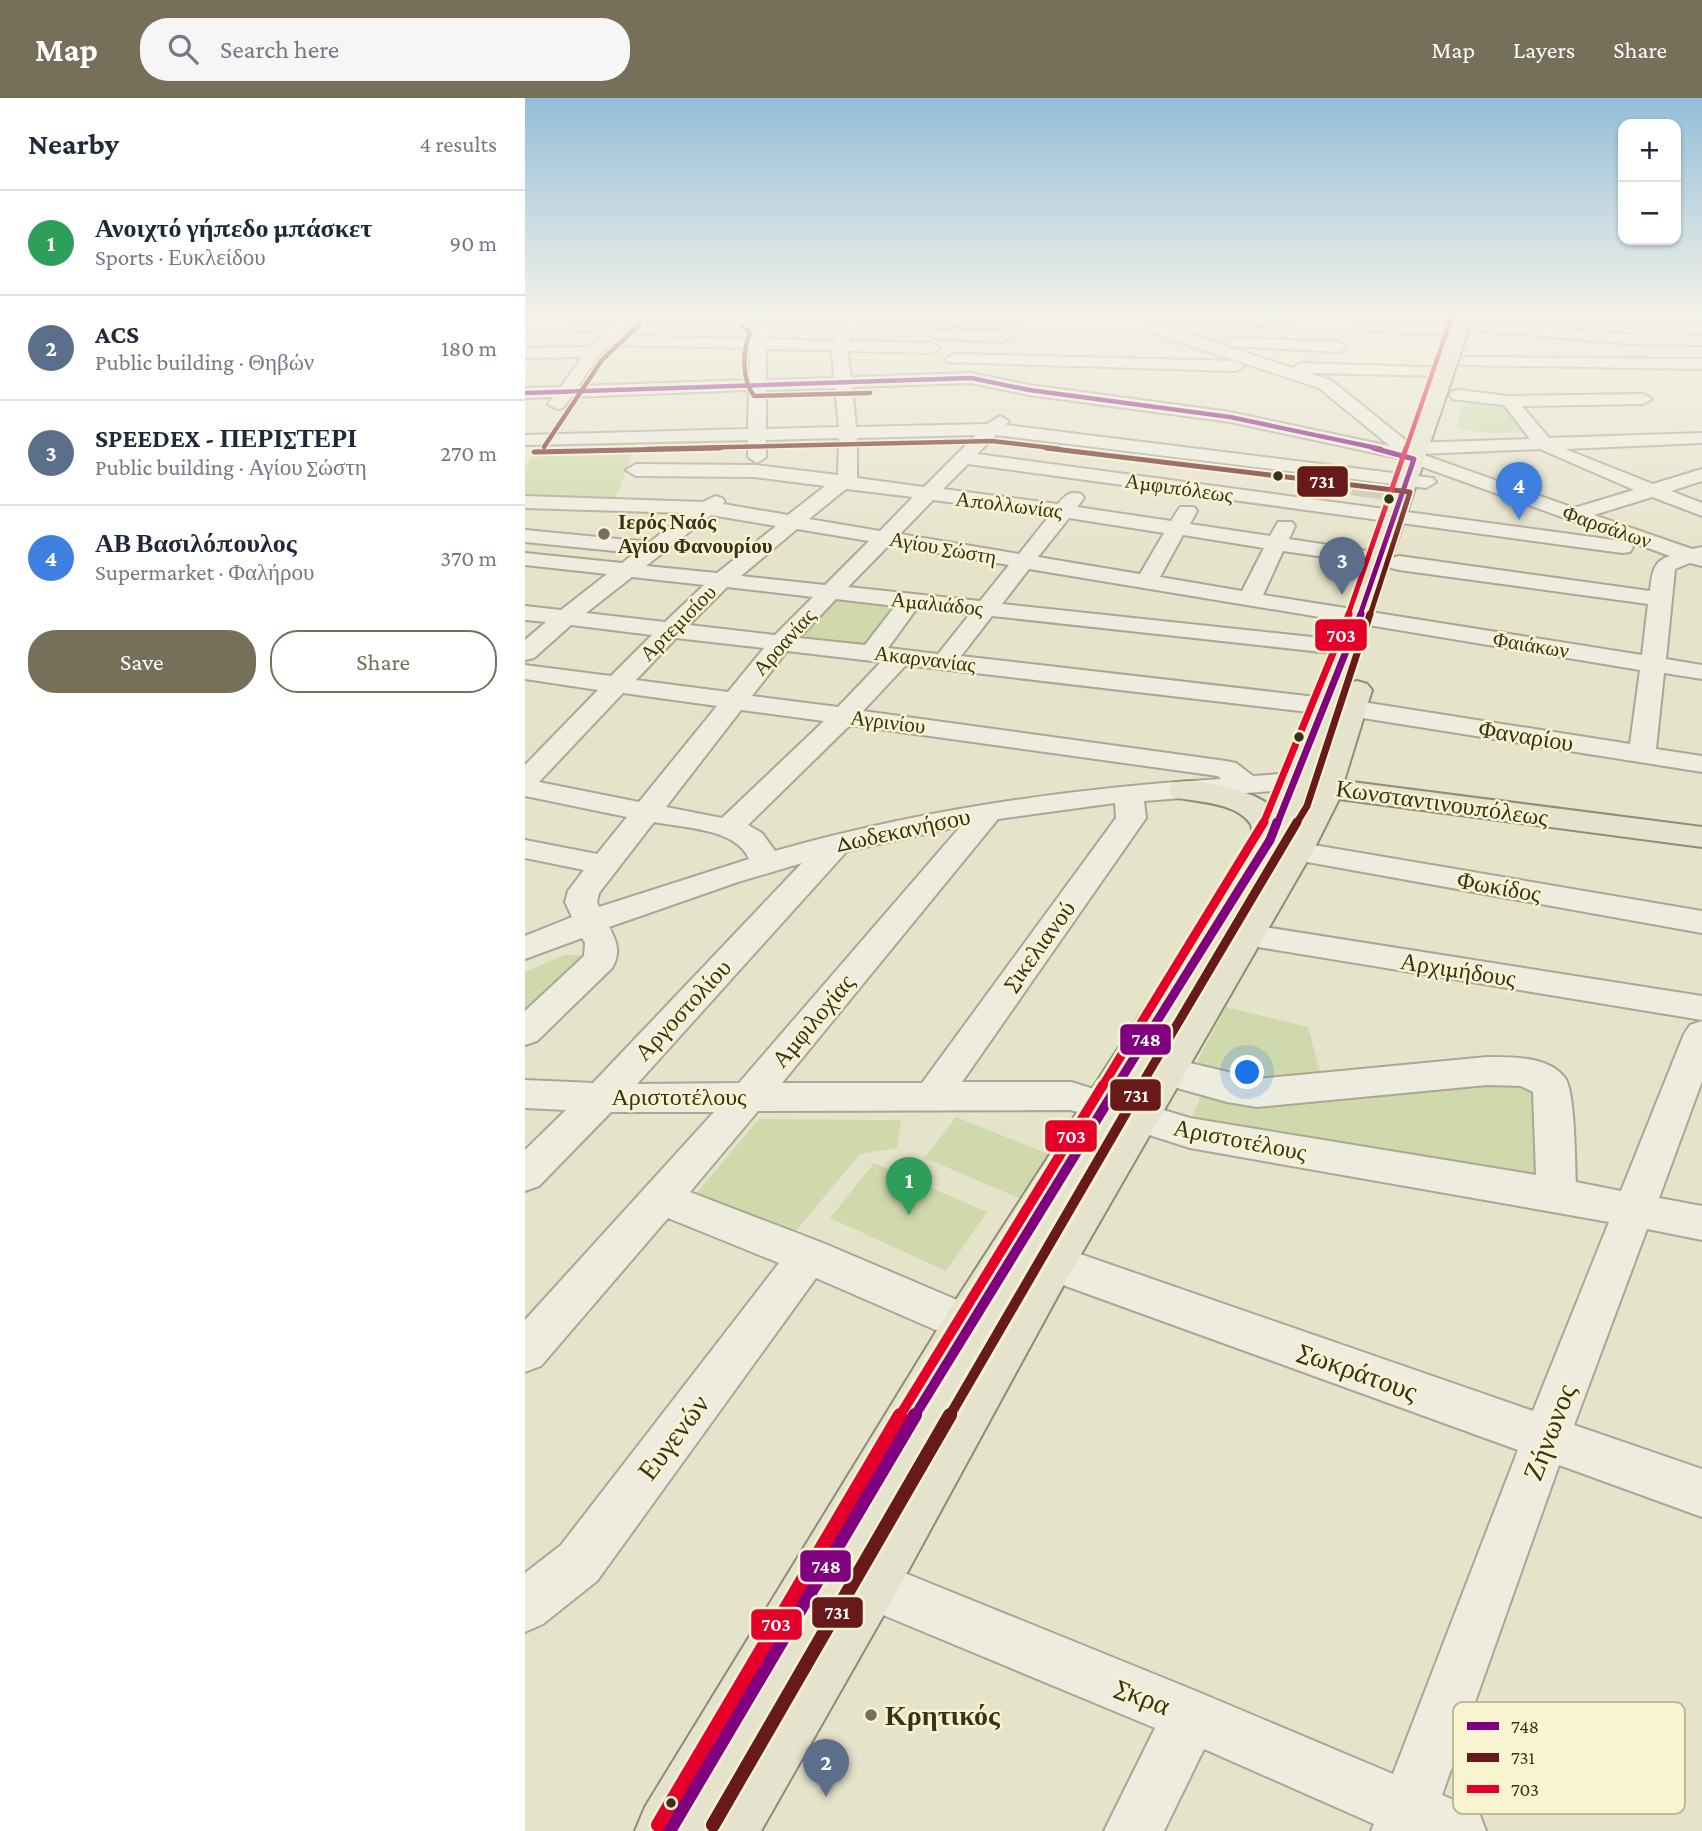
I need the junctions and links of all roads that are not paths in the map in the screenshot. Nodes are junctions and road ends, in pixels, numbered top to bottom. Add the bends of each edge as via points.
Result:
1 (562, 397) edge
2 (659, 397) edge
3 (759, 397) edge
4 (845, 397) edge
5 (1023, 397) edge
6 (1081, 397) edge
7 (1147, 397) edge
8 (1204, 397) edge
9 (1302, 397) edge
10 (1340, 397) edge
11 (1439, 397) edge
12 (1457, 397) edge
13 (1474, 397) edge
14 (1524, 397) edge
15 (1552, 397) edge
16 (1569, 397) edge
17 (1642, 397) edge
18 (1572, 400) junction
19 (1510, 401) junction
20 (1143, 405) junction
21 (1200, 413) junction
22 (1235, 414) junction
23 (1590, 420) dead end
24 (1676, 422) dead end
25 (651, 425) junction
26 (993, 429) junction
27 (1293, 430) junction
28 (848, 432) junction
29 (759, 434) junction
30 (1700, 438) edge
31 (1621, 441) junction
32 (1116, 442) junction
33 (528, 444) edge
34 (1544, 444) junction
35 (1220, 455) junction
36 (963, 458) junction
37 (1423, 464) junction
38 (1314, 467) junction
39 (636, 470) junction
40 (755, 471) junction
41 (1702, 474) edge
42 (1091, 475) junction
43 (842, 483) junction
44 (1651, 489) junction
45 (1199, 490) junction
46 (927, 494) junction
47 (525, 502) edge
48 (1297, 504) junction
49 (623, 505) junction
50 (708, 508) junction
51 (1702, 510) edge
52 (1063, 511) junction
53 (1572, 515) junction
54 (1405, 518) junction
55 (792, 522) junction
56 (1177, 528) junction
57 (525, 536) edge
58 (884, 538) junction
59 (1276, 543) junction
60 (655, 549) junction
61 (1698, 556) edge
62 (525, 559) edge
63 (1025, 561) junction
64 (1390, 561) junction
65 (626, 570) junction
66 (1121, 578) junction
67 (722, 580) junction
68 (1146, 582) junction
69 (829, 592) junction
70 (1249, 599) junction
71 (1660, 599) junction
72 (911, 601) junction
73 (986, 609) junction
74 (525, 613) edge
75 (565, 618) junction
76 (1369, 620) junction
77 (1093, 621) junction
78 (670, 630) junction
79 (781, 642) junction
80 (1349, 648) junction
81 (872, 652) junction
82 (525, 653) edge
83 (900, 656) junction
84 (945, 661) junction
85 (1653, 664) junction
86 (1702, 672) edge
87 (525, 673) edge
88 (618, 684) junction
89 (735, 700) junction
90 (1338, 707) junction
91 (844, 716) junction
92 (1642, 754) junction
93 (1702, 764) edge
94 (525, 781) edge
95 (1317, 782) junction
96 (1246, 786) junction
97 (525, 788) edge
98 (1185, 790) junction
99 (1129, 794) junction
100 (645, 812) junction
101 (988, 813) junction
102 (1702, 825) edge
103 (728, 828) junction
104 (1702, 837) edge
105 (838, 843) junction
106 (1283, 846) junction
107 (525, 849) edge
108 (765, 862) junction
109 (604, 865) junction
110 (589, 921) junction
111 (1702, 922) edge
112 (1229, 933) junction
113 (525, 948) edge
114 (1702, 1008) edge
115 (525, 1032) edge
116 (1702, 1034) edge
117 (1165, 1071) junction
118 (525, 1094) edge
119 (933, 1094) junction
120 (750, 1097) junction
121 (602, 1098) junction
122 (1121, 1111) junction
123 (525, 1175) edge
124 (1557, 1195) junction
125 (659, 1197) junction
126 (1635, 1211) junction
127 (1702, 1223) edge
128 (808, 1256) junction
129 (1033, 1256) junction
130 (968, 1325) junction
131 (525, 1352) edge
132 (1546, 1437) junction
133 (1702, 1493) edge
134 (848, 1575) junction
135 (525, 1606) edge
136 (1191, 1716) junction
137 (1403, 1820) edge
138 (669, 1831) edge
139 (724, 1831) edge
140 (1133, 1831) edge
141 (1457, 1831) edge

1 - 33 street
2 - 25 street
3 - 29 street
4 - 28 street
5 - 26 street, Αροανίας
6 - 20 street
7 - 20 street
8 - 21 street
9 - 27 street via 1298,425
10 - 37 street
11 - 37 main road
12 - 37 main road via 1449,422
13 - 19 street
14 - 19 street
15 - 18 street
16 - 18 street
17 - 18 street via 1649,402
18 - 23 street
19 - 34 street
20 - 21 street
20 - 32 street
21 - 22 street
22 - 27 street
22 - 35 street
24 - 30 street
25 - 29 street
25 - 33 street
25 - 39 street
26 - 28 street via 941,424
26 - 32 street
26 - 36 street, Αροανίας
27 - 37 street via 1403,454
28 - 29 street
28 - 43 street via 848,477
29 - 40 street
30 - 31 street
31 - 34 street
31 - 41 street
32 - 35 street
32 - 42 street
34 - 37 street
34 - 44 street
35 - 38 street
35 - 45 street
36 - 42 street, Αμφιπόλεως
36 - 46 street, Αροανίας
37 - 38 street
37 - 53 street, Φαρσάλων
37 - 54 main road
38 - 48 street
39 - 40 street, Απολλωνίας
39 - 49 street
40 - 43 street, Απολλωνίας
40 - 50 street
41 - 44 street
42 - 45 street, Αμφιπόλεως
42 - 52 street
43 - 46 street, Απολλωνίας
43 - 55 street, Αρτεμισίου
44 - 51 street
44 - 53 street
45 - 48 street, Αμφιπόλεως
45 - 56 street
46 - 52 street, Απολλωνίας
46 - 58 street, Αροανίας
47 - 49 street, Αγίου Σώστη
48 - 54 street, Αμφιπόλεως
48 - 59 street
49 - 50 street, Αγίου Σώστη
50 - 55 street, Αγίου Σώστη
50 - 60 street
52 - 56 street, Απολλωνίας
52 - 63 street
53 - 61 street, Φαρσάλων
54 - 61 street, Αμφιπόλεως
54 - 64 main road
55 - 58 street, Αγίου Σώστη
55 - 67 street, Αρτεμισίου
56 - 59 street, Απολλωνίας
56 - 68 street
57 - 60 street
58 - 63 street, Αγίου Σώστη
58 - 69 street, Αροανίας
59 - 64 street, Απολλωνίας
59 - 70 street
60 - 65 street
61 - 71 street via 1664,568
62 - 65 street, Αμαλιάδος
63 - 66 street, Αγίου Σώστη
63 - 73 street
64 - 71 street, Απολλωνίας
64 - 76 main road
65 - 67 street, Αμαλιάδος
65 - 75 street
66 - 68 street, Αγίου Σώστη
66 - 77 street
67 - 69 street, Αμαλιάδος
67 - 78 street, Αρτεμισίου
68 - 70 street, Αγίου Σώστη
69 - 72 street, Αμαλιάδος
69 - 79 street, Αροανίας
70 - 76 street, Αγίου Σώστη
71 - 85 street
72 - 73 street, Αμαλιάδος
72 - 81 street
73 - 77 street, Αμαλιάδος
73 - 84 street
74 - 75 street, Ακαρνανίας
75 - 78 street, Ακαρνανίας
75 - 82 street
76 - 80 main road
76 - 85 street, Φαιάκων
76 - 90 main road
77 - 80 street, Αμαλιάδος
78 - 79 street, Ακαρνανίας
78 - 88 street, Αρτεμισίου
79 - 81 street, Ακαρνανίας
79 - 89 street, Αροανίας
80 - 90 main road
81 - 83 street, Ακαρνανίας
83 - 84 street, Ακαρνανίας
83 - 91 street
84 - 90 street, Ακαρνανίας
85 - 86 street, Φαιάκων
85 - 92 street
87 - 88 street, Αγρινίου
88 - 89 street, Αγρινίου
88 - 94 street, Αρτεμισίου
89 - 91 street, Αγρινίου
89 - 100 street, Αροανίας
90 - 92 street, Φαναρίου
90 - 95 main road
91 - 96 street, Αγρινίου via 1226,769
91 - 103 street
92 - 93 street, Φαναρίου
95 - 96 street, Δωδεκανήσου
95 - 102 main road, Κωνσταντινουπόλεως
95 - 104 main road, Κωνσταντινουπόλεως
95 - 106 main road
96 - 98 street, Δωδεκανήσου
97 - 100 street
98 - 99 street, Δωδεκανήσου
98 - 106 main road via 1244,803 1264,819
99 - 101 street, Δωδεκανήσου
99 - 119 street, Σικελιανού via 1131,818
100 - 103 street
100 - 109 street, Αροανίας
101 - 105 street, Δωδεκανήσου
101 - 120 street, Αμφιλοχίας
103 - 108 street via 748,835 760,847
105 - 108 street, Δωδεκανήσου
105 - 121 street, Αργοστολίου
106 - 111 street, Φωκίδος
106 - 112 main road
107 - 109 street
108 - 110 street, Δωδεκανήσου
109 - 110 street, Αροανίας via 581,902
110 - 113 street, Δωδεκανήσου
110 - 115 street via 601,943 600,960
112 - 114 street, Αρχιμήδους
112 - 117 main road
112 - 122 main road
116 - 126 street, Ζήνωνος
117 - 122 main road
117 - 124 street via 1257,1093 1487,1071 1521,1071 1542,1077 1551,1086
118 - 121 street, Αριστοτέλους
119 - 120 street, Αριστοτέλους
119 - 122 street, Αριστοτέλους via 1064,1095
120 - 121 street, Αριστοτέλους
120 - 125 street, Αμφιλοχίας
121 - 123 street, Αργοστολίου
122 - 124 street, Αριστοτέλους via 1191,1133
122 - 129 main road
124 - 126 street, Αριστοτέλους
125 - 128 street
125 - 131 street, Αμφιλοχίας
126 - 127 street, Αριστοτέλους
126 - 132 street, Ζήνωνος
128 - 130 street
128 - 135 street, Ευγενών via 579,1563
129 - 130 main road
129 - 132 street, Σωκράτους
129 - 134 main road
130 - 134 main road
132 - 133 street, Σωκράτους
132 - 137 street, Ζήνωνος
134 - 136 street, Σκρα
134 - 138 main road
134 - 139 main road
136 - 137 street, Σκρα
136 - 140 street
137 - 141 street, Σκρα

